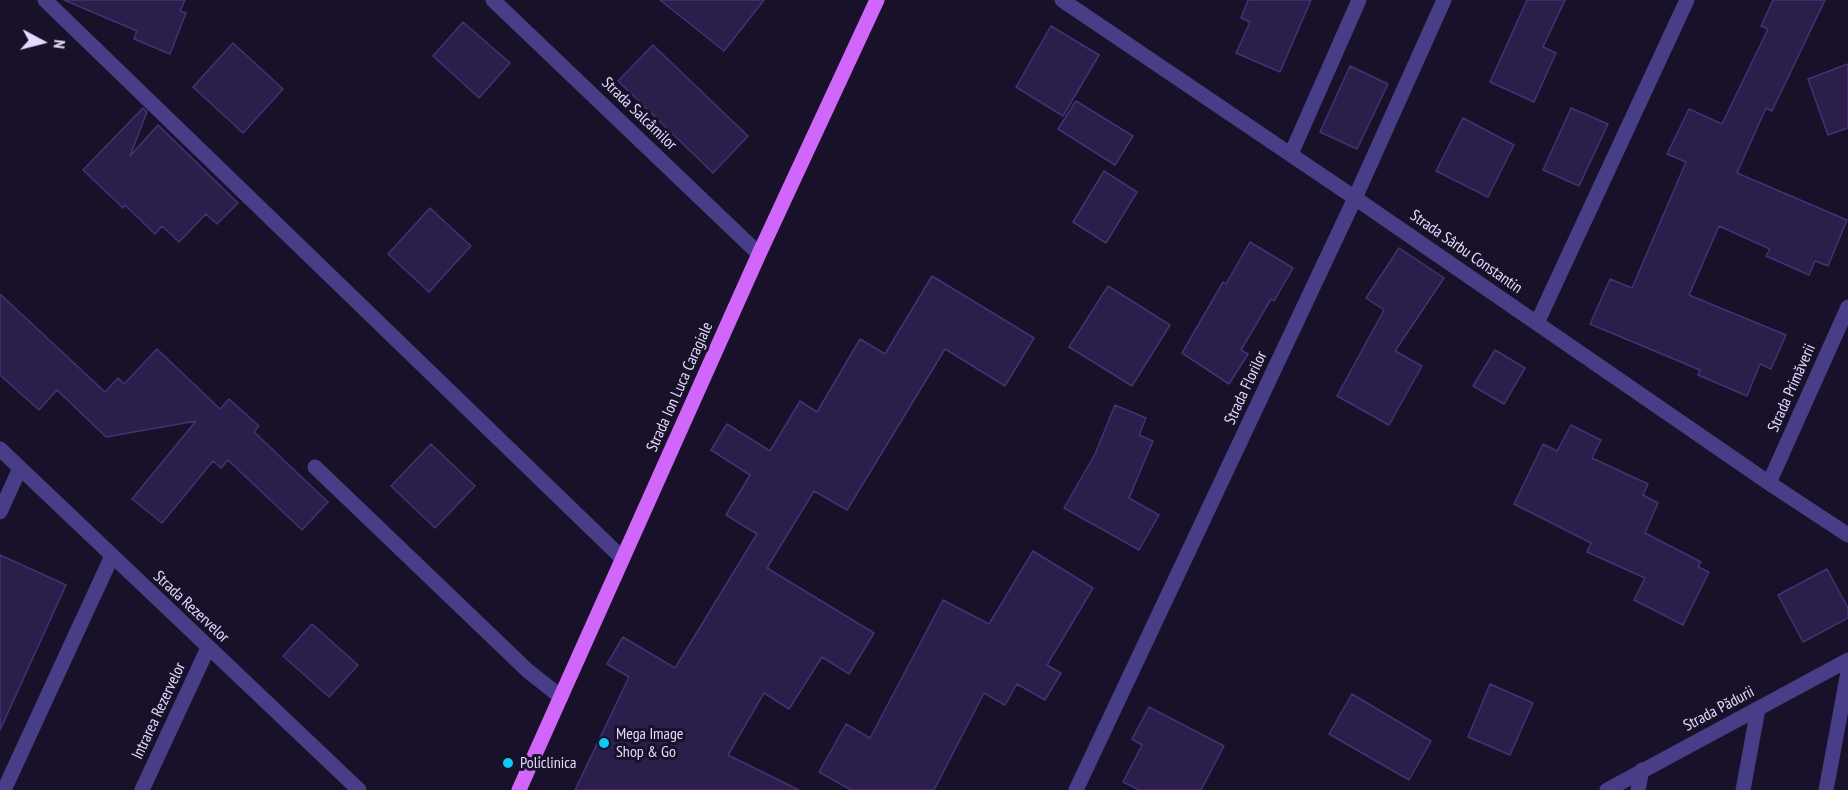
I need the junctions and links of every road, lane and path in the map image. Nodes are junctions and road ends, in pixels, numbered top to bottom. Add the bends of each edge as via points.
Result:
1 (45, 0) edge
2 (494, 0) edge
3 (877, 0) edge
4 (1062, 0) edge
5 (1359, 0) edge
6 (1444, 0) edge
7 (1687, 0) edge
8 (1291, 154) junction
9 (1355, 198) junction
10 (759, 254) junction
11 (1848, 307) edge
12 (1537, 323) junction
13 (0, 449) edge
14 (315, 467) dead end
15 (20, 468) junction
16 (1768, 483) junction
17 (0, 512) edge
18 (1848, 535) edge
19 (112, 556) junction
20 (622, 558) junction
21 (208, 648) junction
22 (1848, 660) edge
23 (1848, 672) edge
24 (561, 697) junction
25 (1758, 709) junction
26 (1642, 770) junction
27 (4, 790) edge
28 (142, 790) edge
29 (359, 790) edge
30 (519, 790) edge
31 (1076, 790) edge
32 (1607, 790) edge
33 (1638, 790) edge
34 (1743, 790) edge
35 (1826, 790) edge

1 - 20 street
2 - 10 street, Strada Salcâmilor
3 - 10 main road, Strada Ion Luca Caragiale
4 - 8 street, Strada Sârbu Constantin
5 - 8 street
6 - 9 street, Strada Florilor
7 - 12 street
8 - 9 street, Strada Sârbu Constantin
9 - 12 street, Strada Sârbu Constantin
9 - 31 street, Strada Florilor
10 - 20 main road, Strada Ion Luca Caragiale
11 - 16 street, Strada Primăverii
12 - 16 street, Strada Sârbu Constantin
13 - 15 street, Strada Rezervelor
14 - 24 street via 528,671
15 - 17 street
15 - 19 street, Strada Rezervelor
16 - 18 street, Strada Sârbu Constantin
19 - 21 street, Strada Rezervelor
19 - 27 street
20 - 24 main road, Strada Ion Luca Caragiale
21 - 28 street, Intrarea Rezervelor
21 - 29 street, Strada Rezervelor
22 - 25 street, Strada Pădurii
23 - 35 street
24 - 30 main road, Strada Ion Luca Caragiale
25 - 26 street, Strada Pădurii
25 - 34 street
26 - 32 street, Strada Pădurii
26 - 33 street

